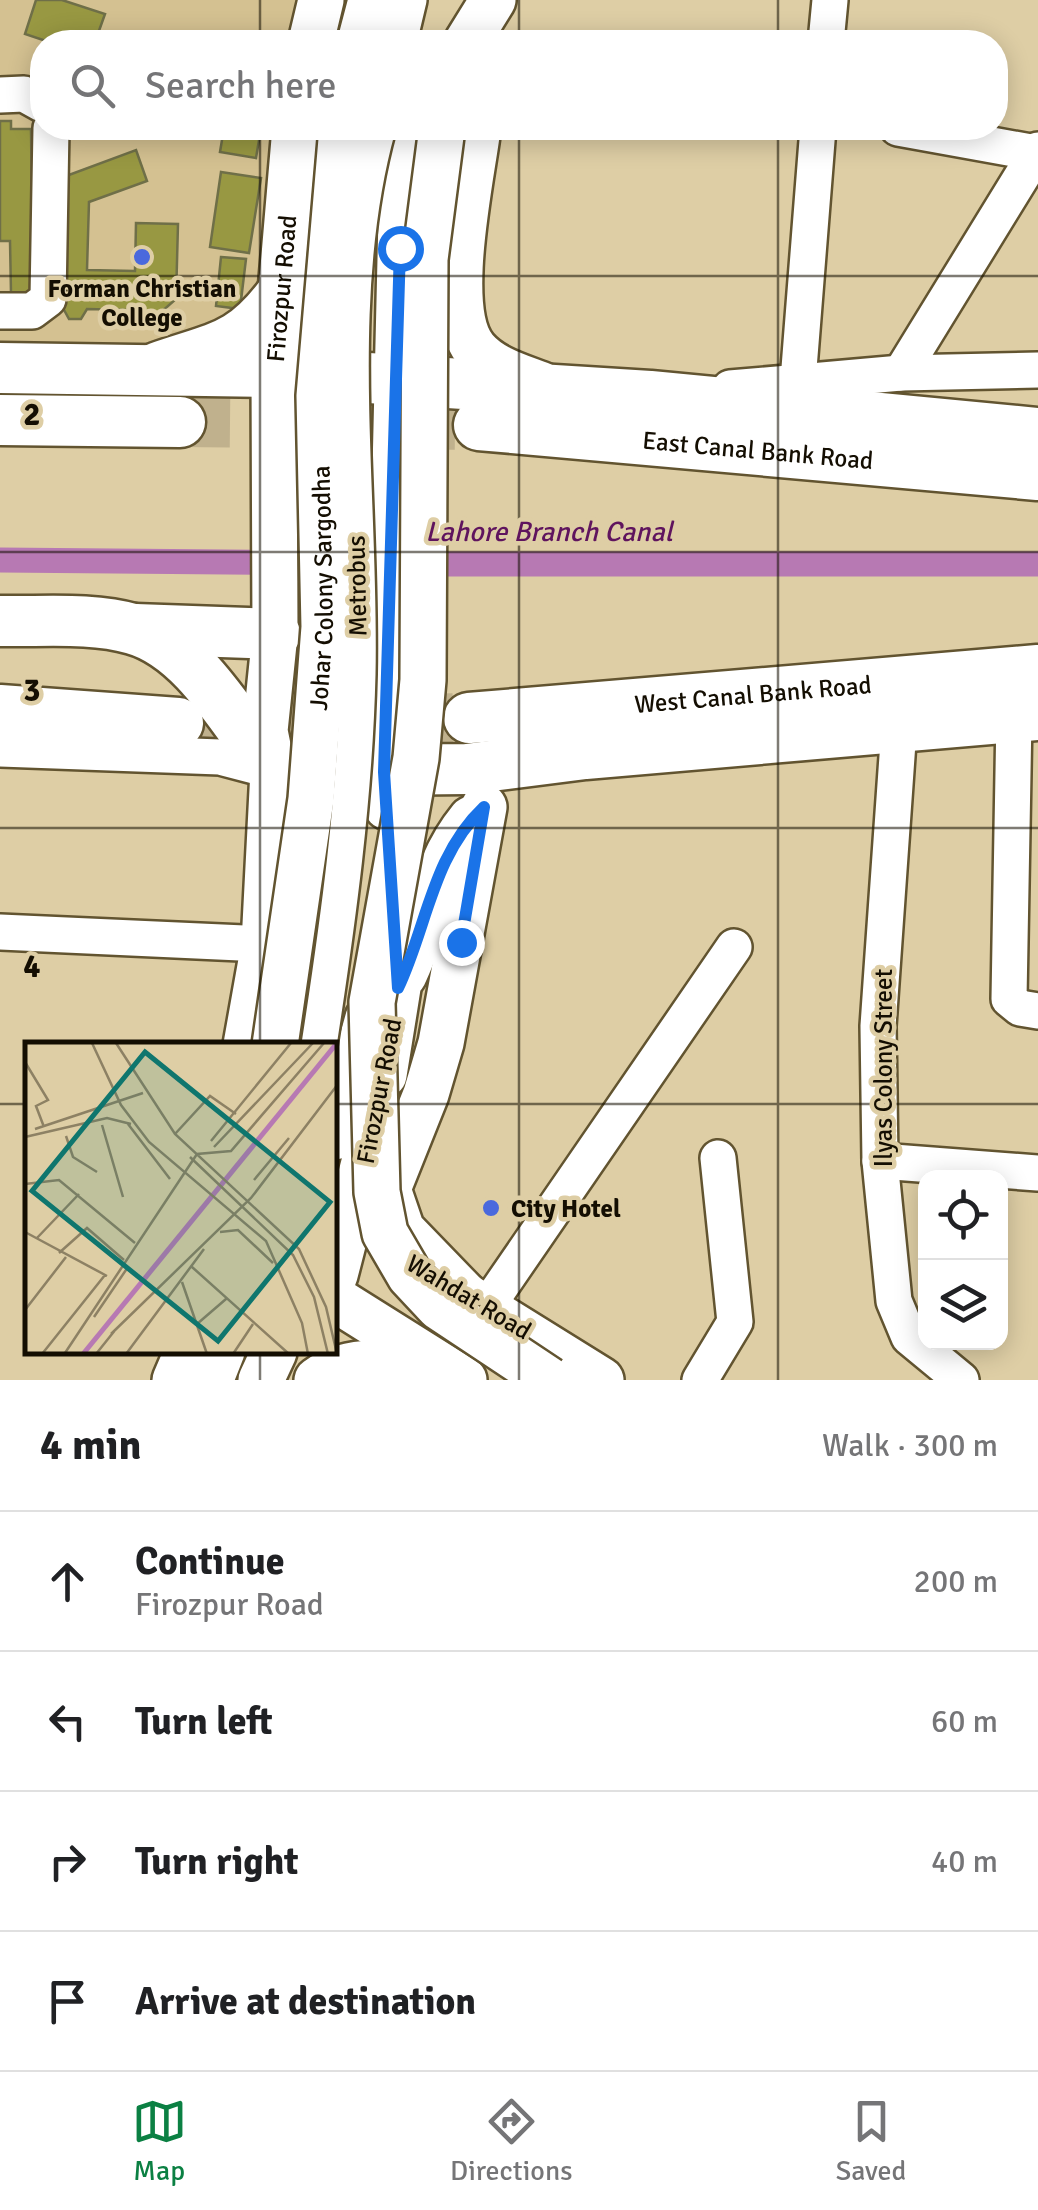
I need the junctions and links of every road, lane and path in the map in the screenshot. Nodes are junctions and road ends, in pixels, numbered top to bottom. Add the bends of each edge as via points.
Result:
1 (320, 0) edge
2 (331, 0) edge
3 (371, 0) edge
4 (409, 0) edge
5 (468, 0) edge
6 (830, 0) edge
7 (492, 1) edge
8 (313, 30) edge
9 (336, 30) edge
10 (363, 30) edge
11 (402, 30) edge
12 (461, 30) edge
13 (474, 30) edge
14 (489, 30) edge
15 (827, 30) edge
16 (0, 95) edge
17 (30, 97) edge
18 (51, 140) edge
19 (294, 140) edge
20 (341, 140) edge
21 (375, 140) edge
22 (418, 140) edge
23 (441, 140) edge
24 (454, 140) edge
25 (477, 140) edge
26 (817, 140) edge
27 (968, 140) edge
28 (1037, 152) edge
29 (401, 217) junction
30 (280, 292) junction
31 (0, 311) edge
32 (0, 368) edge
33 (146, 369) junction
34 (1038, 370) edge
35 (274, 372) junction
36 (901, 373) junction
37 (396, 381) junction
38 (798, 381) junction
39 (556, 390) junction
40 (650, 396) junction
41 (0, 420) edge
42 (180, 422) tunnel mouth
43 (479, 425) tunnel mouth
44 (1038, 433) edge
45 (1038, 475) edge
46 (0, 621) edge
47 (134, 629) junction
48 (275, 634) junction
49 (1038, 670) edge
50 (0, 710) edge
51 (1026, 716) edge
52 (468, 718) tunnel mouth
53 (178, 723) tunnel mouth
54 (899, 728) junction
55 (0, 749) edge
56 (543, 762) junction
57 (273, 771) junction
58 (384, 772) junction
59 (484, 807) junction
60 (0, 932) edge
61 (264, 944) junction
62 (734, 947) dead end
63 (385, 995) junction
64 (1038, 1011) edge
65 (247, 1042) edge
66 (276, 1042) edge
67 (319, 1042) edge
68 (338, 1128) edge
69 (718, 1158) dead end
70 (880, 1160) junction
71 (1038, 1173) edge
72 (390, 1176) junction
73 (343, 1221) edge
74 (338, 1255) edge
75 (338, 1301) edge
76 (475, 1301) junction
77 (153, 1355) edge
78 (187, 1355) edge
79 (227, 1355) edge
80 (273, 1355) edge
81 (302, 1355) edge
82 (462, 1379) edge
83 (144, 1380) edge
84 (175, 1380) edge
85 (216, 1380) edge
86 (262, 1380) edge
87 (291, 1380) edge
88 (317, 1380) edge
89 (549, 1380) edge
90 (600, 1380) edge
91 (700, 1380) edge
92 (960, 1380) edge

1 - 8 main road
2 - 9 main road
3 - 10 main road
4 - 11 street
5 - 12 main road
6 - 15 street
7 - 13 main road
7 - 14 main road
16 - 17 street
18 - 31 street via 48,299 32,311
19 - 30 main road, Firozpur Road
20 - 66 main road, Johar Colony Sargodha, bridge via 319,396 322,646 311,799
21 - 67 street, Metrobus, bridge via 359,233 353,364 358,673 351,805
22 - 29 main road, Firozpur Road
23 - 63 main road, bridge via 426,260 423,680
24 - 29 main road
25 - 39 main road via 464,244 466,334 493,365
26 - 38 street
27 - 28 street
28 - 36 street
29 - 37 main road, Firozpur Road
30 - 33 main road via 240,336
30 - 35 main road, Firozpur Road
32 - 33 highway
33 - 35 highway
34 - 36 street, East Canal Bank Road
35 - 37 highway
35 - 48 main road, Firozpur Road
36 - 38 street, East Canal Bank Road
37 - 39 highway
37 - 58 main road, Firozpur Road
38 - 40 street, East Canal Bank Road
39 - 40 highway
40 - 44 highway
41 - 42 highway
43 - 45 highway, East Canal Bank Road
46 - 47 highway
47 - 48 highway
47 - 57 highway via 204,680
48 - 57 main road, Firozpur Road via 265,730
49 - 52 highway, West Canal Bank Road
50 - 53 highway
51 - 54 highway
51 - 64 street via 1010,999
54 - 56 highway
54 - 70 street, Ilyas Colony Street via 878,1026
55 - 57 street via 220,757
56 - 58 highway
56 - 59 main road
57 - 58 highway
57 - 61 main road, Firozpur Road
58 - 63 main road, Firozpur Road
59 - 63 main road via 468,822 427,899 416,951
59 - 72 main road via 441,1042
60 - 61 street
61 - 65 main road, Firozpur Road
62 - 76 street
63 - 68 main road, bridge
63 - 73 main road, Firozpur Road via 394,1033
63 - 89 main road, bridge via 377,1192 384,1233 439,1307
69 - 91 street via 735,1322
70 - 71 street
70 - 92 street, Ilyas Colony Street via 894,1301 909,1337
72 - 73 main road
72 - 76 main road via 402,1230
73 - 74 main road, Firozpur Road
73 - 76 main road, Wahdat Road
75 - 82 main road
76 - 90 main road, Wahdat Road
77 - 83 main road
78 - 84 main road
79 - 85 street
80 - 86 main road
81 - 87 main road
82 - 88 main road via 367,1363 336,1367

